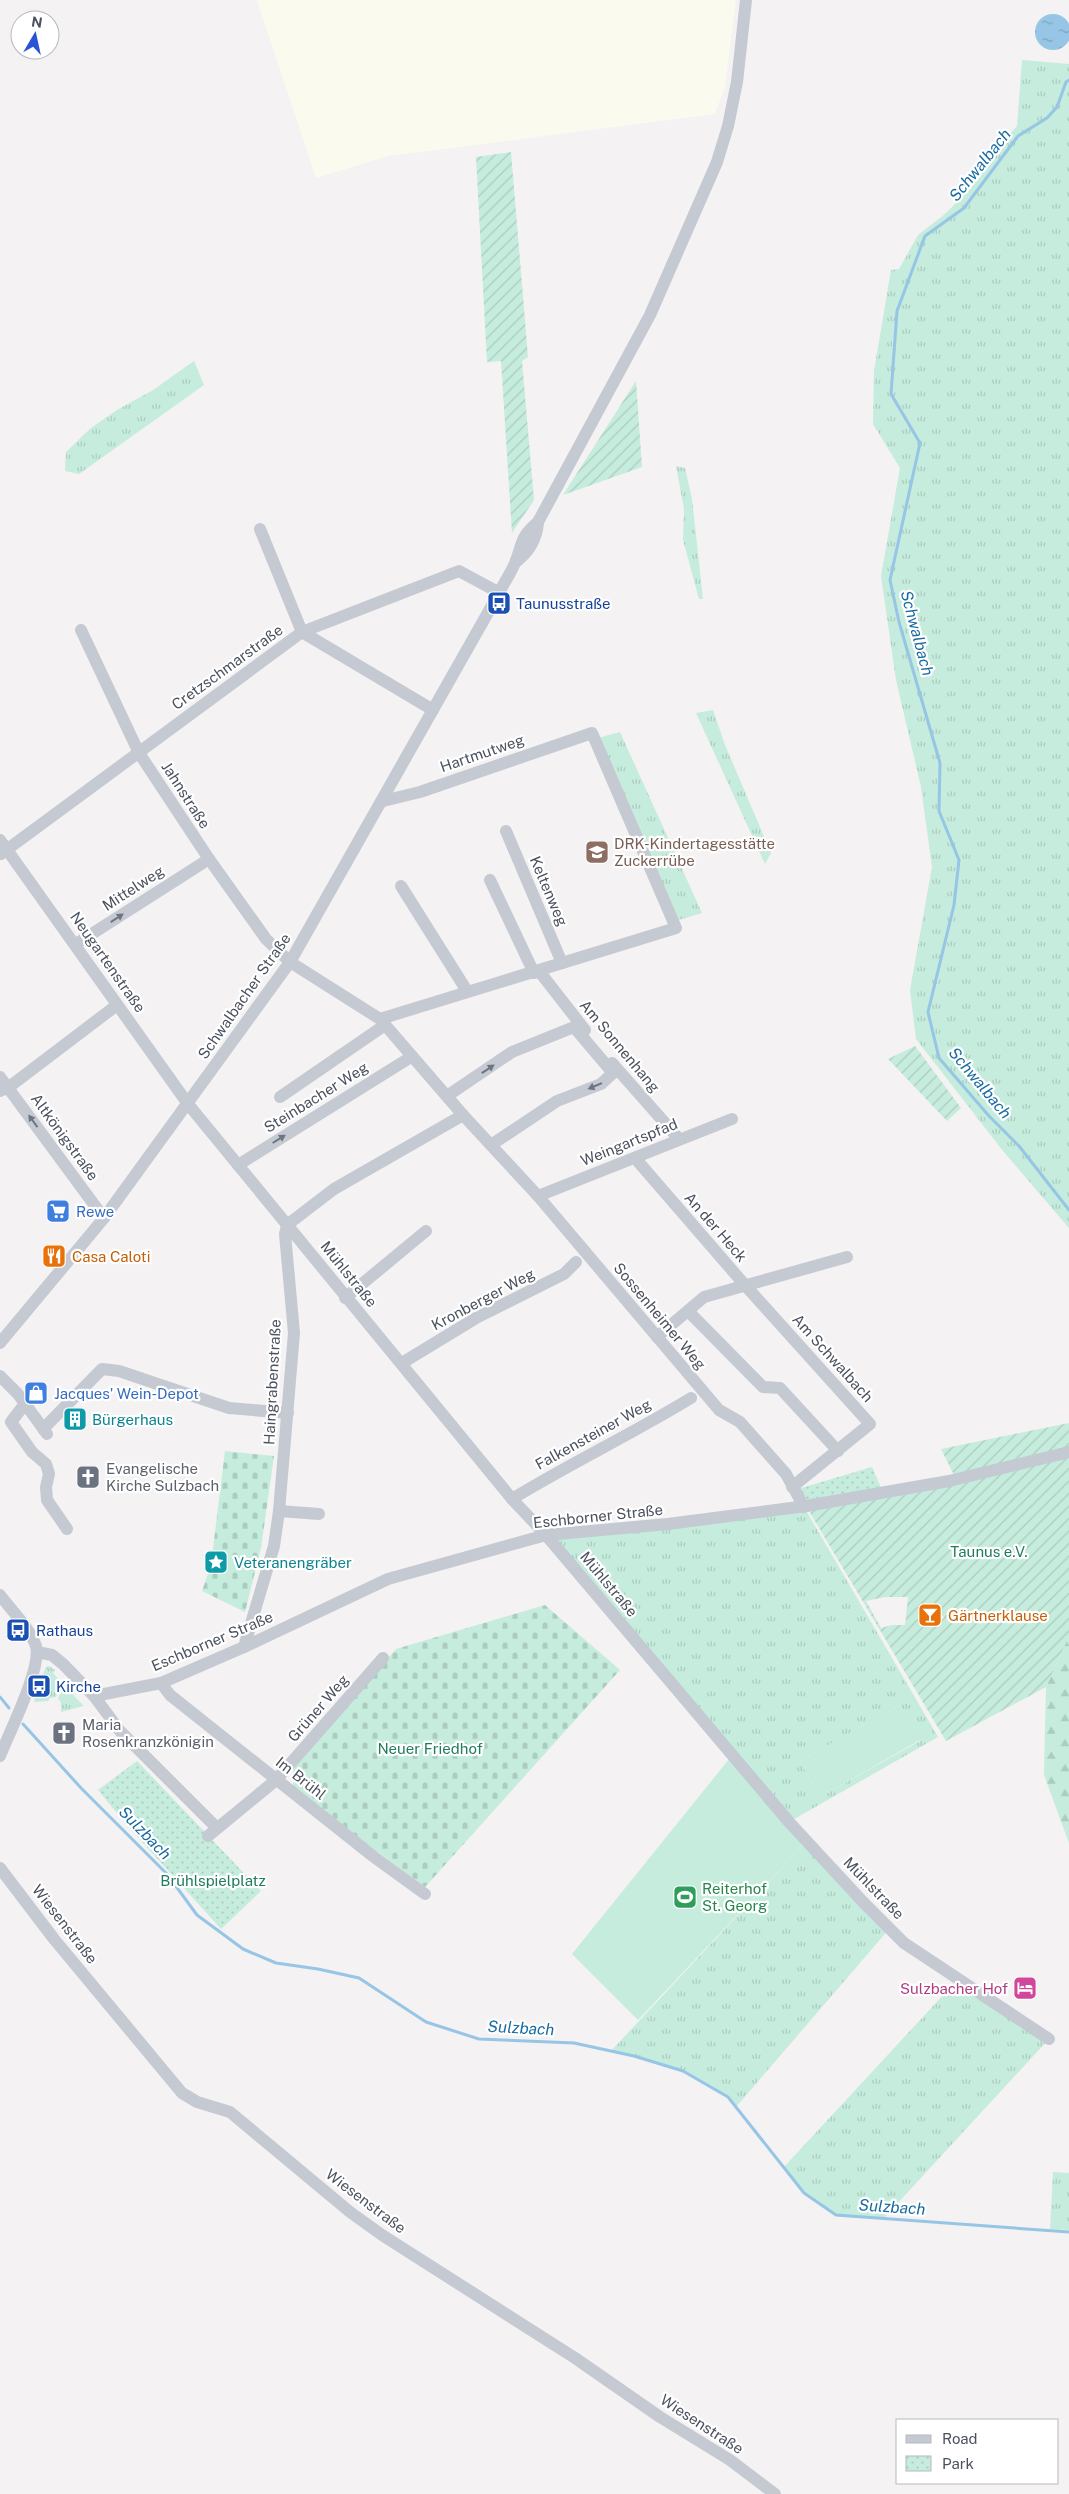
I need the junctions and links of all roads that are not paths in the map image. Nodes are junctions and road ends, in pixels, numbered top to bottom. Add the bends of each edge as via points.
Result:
1 (746, 2) edge
2 (260, 528) dead end
3 (498, 592) junction
4 (80, 630) dead end
5 (302, 632) junction
6 (433, 710) junction
7 (139, 753) junction
8 (383, 802) junction
9 (506, 831) dead end
10 (2, 848) edge
11 (208, 859) junction
12 (490, 880) dead end
13 (401, 886) dead end
14 (76, 944) junction
15 (290, 962) junction
16 (562, 963) junction
17 (536, 972) junction
18 (467, 991) junction
19 (117, 1005) junction
20 (382, 1022) junction
21 (411, 1057) junction
22 (0, 1076) edge
23 (4, 1089) edge
24 (447, 1096) junction
25 (280, 1097) dead end
26 (188, 1104) junction
27 (462, 1115) junction
28 (732, 1119) dead end
29 (679, 1139) junction
30 (491, 1145) junction
31 (635, 1158) junction
32 (238, 1165) junction
33 (538, 1196) junction
34 (104, 1218) junction
35 (287, 1225) junction
36 (426, 1231) dead end
37 (846, 1257) dead end
38 (576, 1262) dead end
39 (744, 1284) junction
40 (345, 1298) junction
41 (688, 1312) junction
42 (657, 1336) junction
43 (0, 1343) edge
44 (402, 1363) junction
45 (0, 1376) edge
46 (690, 1398) dead end
47 (24, 1405) junction
48 (288, 1413) junction
49 (838, 1451) junction
50 (1069, 1452) edge
51 (792, 1488) junction
52 (512, 1498) junction
53 (804, 1507) junction
54 (279, 1511) junction
55 (319, 1514) dead end
56 (67, 1530) dead end
57 (546, 1535) junction
58 (0, 1595) edge
59 (244, 1647) junction
60 (37, 1652) junction
61 (383, 1658) dead end
62 (161, 1683) junction
63 (94, 1696) junction
64 (0, 1756) edge
65 (276, 1780) junction
66 (0, 1868) edge
67 (425, 1894) dead end
68 (1049, 2038) dead end
69 (775, 2494) edge

1 - 3 street, Schwalbacher Straße via 738,82 717,162 650,314 540,518 528,530 516,562
2 - 5 street
3 - 5 street, Cretzschmarstraße via 459,571
3 - 6 street, Schwalbacher Straße
4 - 7 street, Jahnstraße
5 - 6 street
5 - 7 street, Cretzschmarstraße
6 - 8 street, Schwalbacher Straße
7 - 10 street, Cretzschmarstraße
7 - 11 street, Jahnstraße
8 - 15 street, Schwalbacher Straße
8 - 16 street, Hartmutweg via 592,733 676,928
9 - 16 street, Keltenweg
10 - 14 street, Neugartenstraße
14 -> 11 street, Mittelweg
11 - 15 street, Jahnstraße via 266,939
12 - 17 street
13 - 18 street
14 - 19 street, Neugartenstraße
15 - 20 street, Sossenheimer Weg
15 - 26 street, Schwalbacher Straße
16 - 17 street
17 - 18 street
17 - 29 street, Am Sonnenhang
18 - 20 street
19 - 23 street
19 - 26 street, Neugartenstraße
20 - 21 street, Sossenheimer Weg
20 - 25 street
21 - 24 street, Sossenheimer Weg
32 -> 21 street, Steinbacher Weg
22 - 23 street, Altkönigstraße
34 -> 23 street, Altkönigstraße
24 - 27 street, Sossenheimer Weg
24 -> 30 street via 512,1052 574,1027 613,1073 601,1084 557,1101
26 - 32 street, Mühlstraße
26 - 34 street, Schwalbacher Straße
27 - 30 street, Sossenheimer Weg
27 - 35 street via 334,1189
28 - 29 street, Weingartspfad
29 - 31 street, Weingartspfad
30 - 33 street, Sossenheimer Weg
31 - 33 street, Weingartspfad
31 - 39 street, An der Heck
32 - 35 street, Mühlstraße
33 - 42 street, Sossenheimer Weg
34 - 43 street, Schwalbacher Straße
35 - 40 street, Mühlstraße
35 - 48 street, Haingrabenstraße via 285,1234 294,1333
36 - 40 street
37 - 39 street
38 - 44 street, Kronberger Weg via 564,1274 476,1318
39 - 41 street, An der Heck via 704,1298
39 - 49 street, Am Schwalbach via 870,1424
40 - 44 street, Mühlstraße
41 - 42 street, An der Heck
41 - 49 street via 764,1387 780,1388
42 - 51 street, Sossenheimer Weg via 719,1410 740,1422 786,1474
44 - 52 street, Mühlstraße
45 - 47 street
46 - 52 street, Falkensteiner Weg
47 - 48 street via 45,1432 102,1369 119,1371 228,1408
47 - 56 street via 11,1422 32,1452 46,1464 49,1474 47,1500
48 - 54 street, Haingrabenstraße
49 - 51 street, Am Schwalbach
50 - 53 street, Eschborner Straße via 949,1481
51 - 53 street, Sossenheimer Weg
52 - 57 street, Mühlstraße
53 - 57 street, Eschborner Straße
54 - 55 street
54 - 59 street, Haingrabenstraße via 274,1546
57 - 59 street, Eschborner Straße via 388,1579
57 - 68 street, Mühlstraße via 789,1822 904,1943
58 - 60 street via 28,1632
59 - 62 street, Eschborner Straße
60 - 63 street via 44,1652 57,1660
60 - 64 street via 31,1680
61 - 65 street, Grüner Weg
62 - 63 street, Eschborner Straße
62 - 65 street, Im Brühl via 170,1695
63 - 65 street, Grüner Weg via 120,1732 212,1831
65 - 67 street, Im Brühl
66 - 69 street, Wiesenstraße via 54,1939 182,2093 197,2102 230,2112 382,2235 730,2460

